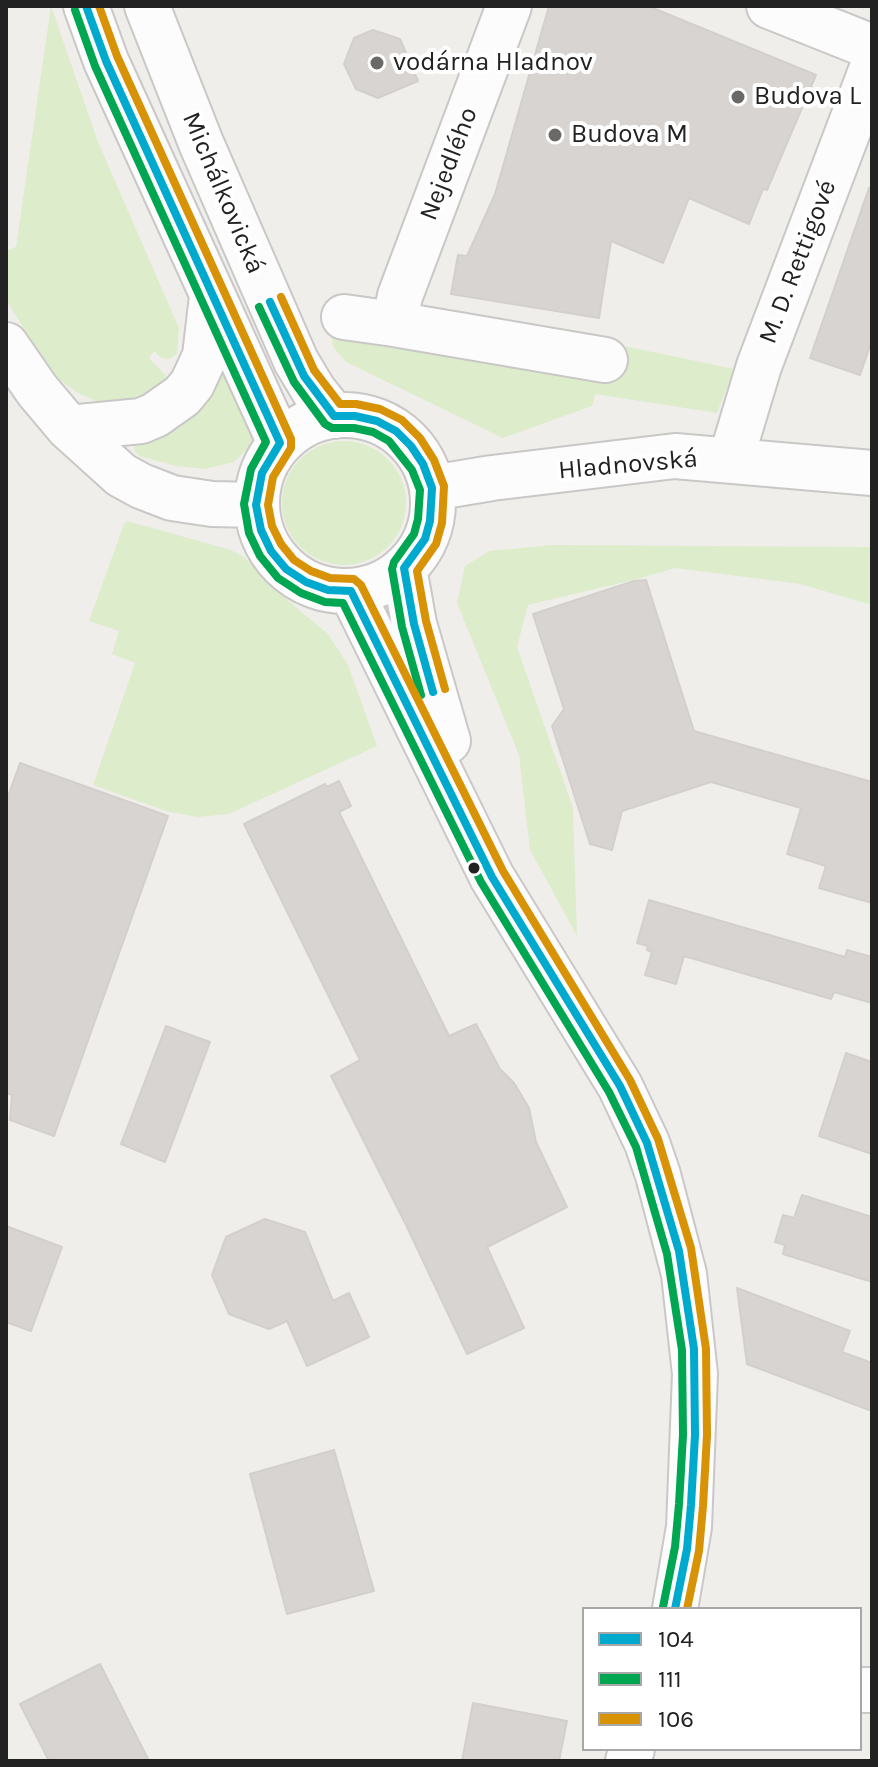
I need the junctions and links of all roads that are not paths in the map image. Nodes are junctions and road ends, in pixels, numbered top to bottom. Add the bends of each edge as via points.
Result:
1 (86, 6) edge
2 (147, 6) edge
3 (509, 6) edge
4 (769, 6) edge
5 (872, 47) edge
6 (872, 68) edge
7 (212, 296) junction
8 (344, 317) dead end
9 (394, 324) junction
10 (6, 345) edge
11 (605, 360) dead end
12 (334, 416) junction
13 (69, 428) junction
14 (280, 443) junction
15 (731, 459) junction
16 (872, 473) edge
17 (432, 488) junction
18 (256, 505) junction
19 (404, 568) junction
20 (351, 591) junction
21 (492, 877) junction
22 (675, 1607) edge

1 - 7 street, Michálkovická
2 - 12 street, Michálkovická via 296,361
3 - 9 street, Nejedlého
4 - 5 street
6 - 15 street, M. D. Rettigové via 759,366
7 - 13 street via 205,356 182,396 141,421
7 - 14 street, Michálkovická
8 - 9 street
9 - 11 street
10 - 13 street
12 - 14 street via 305,425
12 - 17 street via 377,421 396,431 423,464
13 - 18 street via 104,462 141,486 172,498
14 - 18 street via 262,473
15 - 16 street, Hladnovská
15 - 17 street, Hladnovská via 675,456
17 - 19 street via 425,539
18 - 20 street via 261,530 286,569 328,590
19 - 20 street via 380,584
19 - 21 street via 424,661
20 - 21 street
21 - 22 street via 620,1086 647,1143 673,1227 688,1298 695,1374 689,1527

